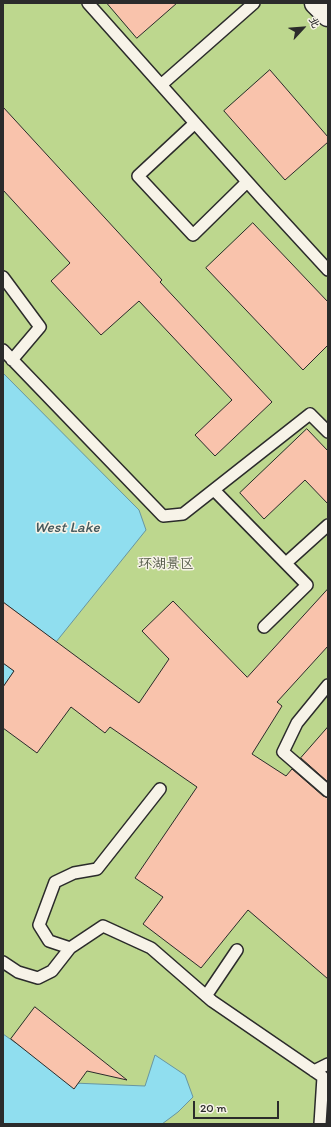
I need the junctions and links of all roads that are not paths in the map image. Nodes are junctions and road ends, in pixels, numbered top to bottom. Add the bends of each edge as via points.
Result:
1 (88, 3) edge
2 (254, 3) edge
3 (316, 3) edge
4 (328, 15) edge
5 (161, 85) junction
6 (195, 123) junction
7 (247, 182) junction
8 (328, 270) edge
9 (3, 277) edge
10 (3, 350) edge
11 (12, 360) junction
12 (328, 432) edge
13 (214, 490) junction
14 (328, 525) edge
15 (286, 563) junction
16 (264, 627) dead end
17 (328, 685) edge
18 (160, 789) dead end
19 (328, 791) edge
20 (70, 948) junction
21 (237, 950) dead end
22 (3, 962) edge
23 (206, 996) junction
24 (328, 1064) edge
25 (314, 1071) junction
26 (320, 1124) edge

1 - 5 lane
2 - 5 lane
3 - 4 street
5 - 6 lane
6 - 7 lane
6 - 7 lane via 138,176 193,235
7 - 8 lane
9 - 11 lane via 40,327
10 - 11 lane
11 - 13 lane via 163,516 183,514
12 - 13 lane via 310,414
13 - 15 lane
14 - 15 lane
15 - 16 lane via 307,585
17 - 19 lane via 298,723 283,752
18 - 20 lane via 97,869 74,873 55,882 38,925 49,941
20 - 22 lane via 52,971 38,978 18,972
20 - 23 lane via 103,926 151,948
21 - 23 lane
23 - 25 lane
24 - 25 lane
25 - 26 lane via 322,1077

